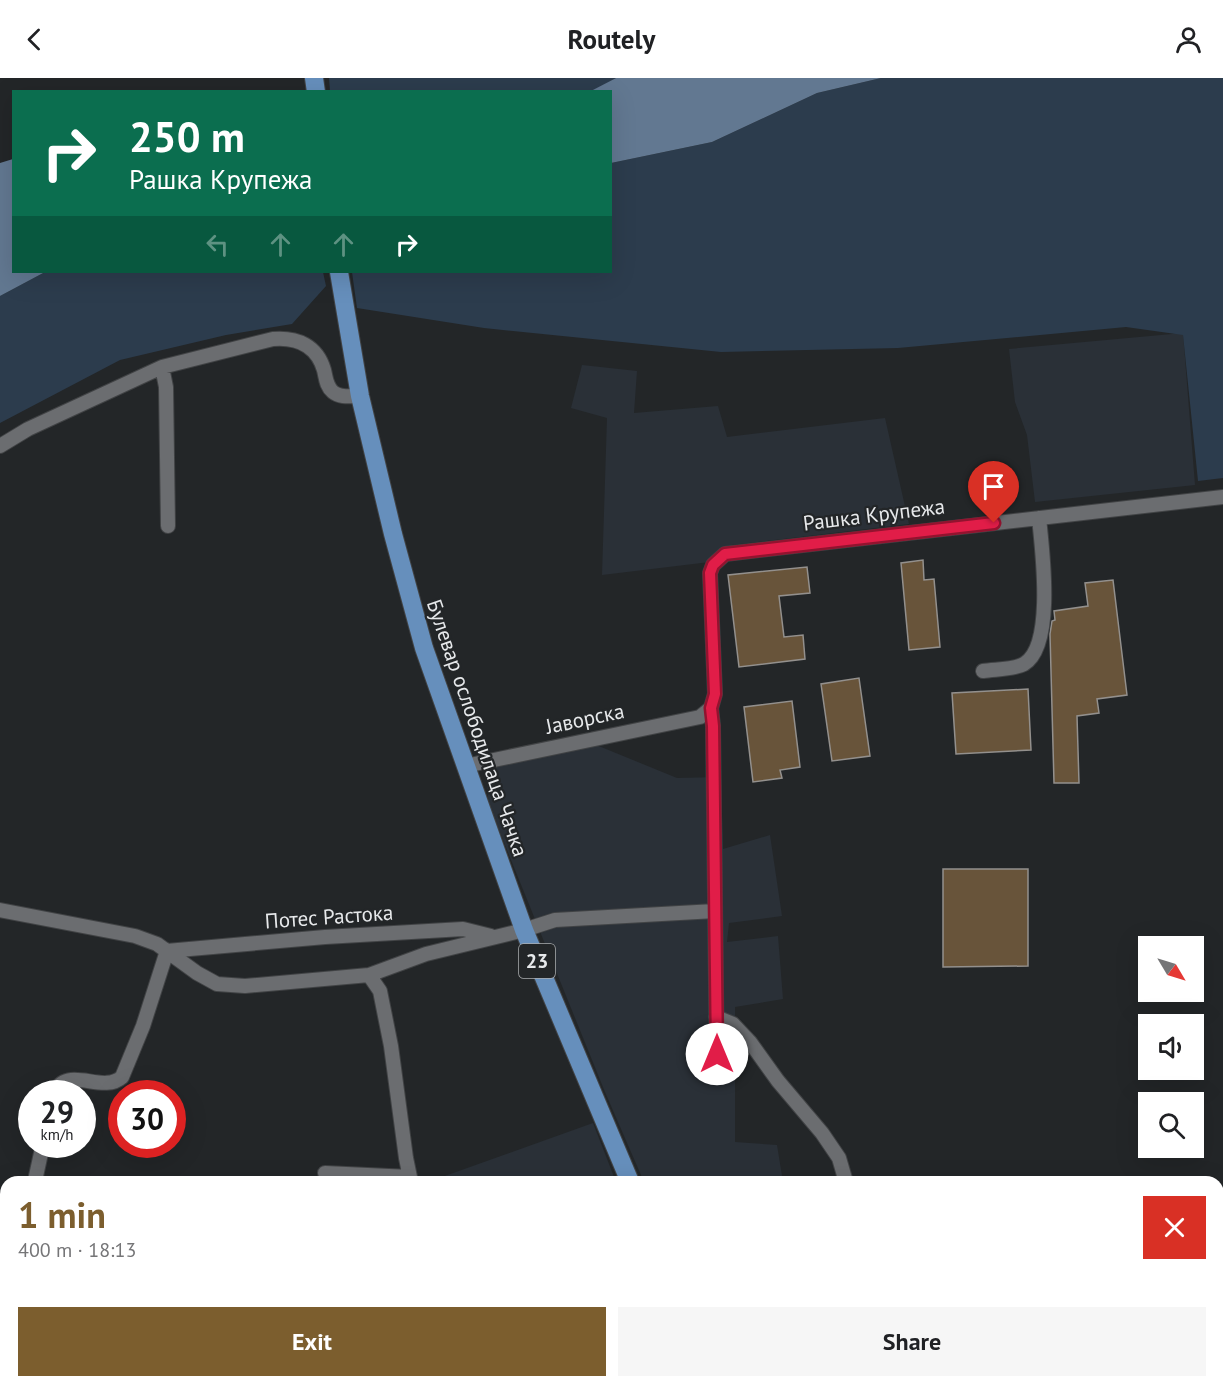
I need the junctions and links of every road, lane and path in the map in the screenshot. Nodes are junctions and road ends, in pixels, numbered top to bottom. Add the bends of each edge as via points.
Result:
1 (339, 273) edge
2 (162, 367) junction
3 (360, 396) junction
4 (0, 446) edge
5 (1223, 496) edge
6 (1039, 518) junction
7 (168, 526) dead end
8 (983, 671) dead end
9 (711, 708) junction
10 (465, 766) junction
11 (0, 910) edge
12 (716, 911) junction
13 (524, 930) junction
14 (493, 936) junction
15 (167, 951) junction
16 (369, 975) junction
17 (716, 1017) junction
18 (717, 1072) dead end
19 (96, 1083) edge
20 (40, 1158) edge
21 (325, 1173) dead end
22 (36, 1176) dead end
23 (368, 1176) edge
24 (411, 1176) edge
25 (627, 1176) edge
26 (844, 1176) edge

1 - 3 main road, Булевар ослободилаца Чачка / 23
2 - 3 street via 265,340 290,339 305,343 317,356 332,391 342,396
2 - 4 street via 28,429
2 - 7 street via 166,387
3 - 10 main road, Булевар ослободилаца Чачка / 23 via 412,606
5 - 6 street, Рашка Крупежа
6 - 8 street via 1044,620 1036,651 1023,664
6 - 9 street, Рашка Крупежа via 725,554 710,573 715,694
9 - 10 street, Јаворска via 700,717
9 - 12 street
10 - 13 main road, Булевар ослободилаца Чачка / 23
11 - 15 street, Потес Растока via 135,936
12 - 13 street via 555,920
12 - 17 street
13 - 14 street, Потес Растока
13 - 25 main road, Булевар ослободилаца Чачка / 23
14 - 15 street, Потес Растока via 463,929
14 - 16 street, Потес Растока
15 - 16 street, Потес Растока via 217,984 245,986
15 - 19 street via 122,1077 115,1083
16 - 24 street via 380,991
17 - 18 street
17 - 26 street via 733,1024 750,1042 822,1133 839,1158
20 - 22 street
21 - 23 street

